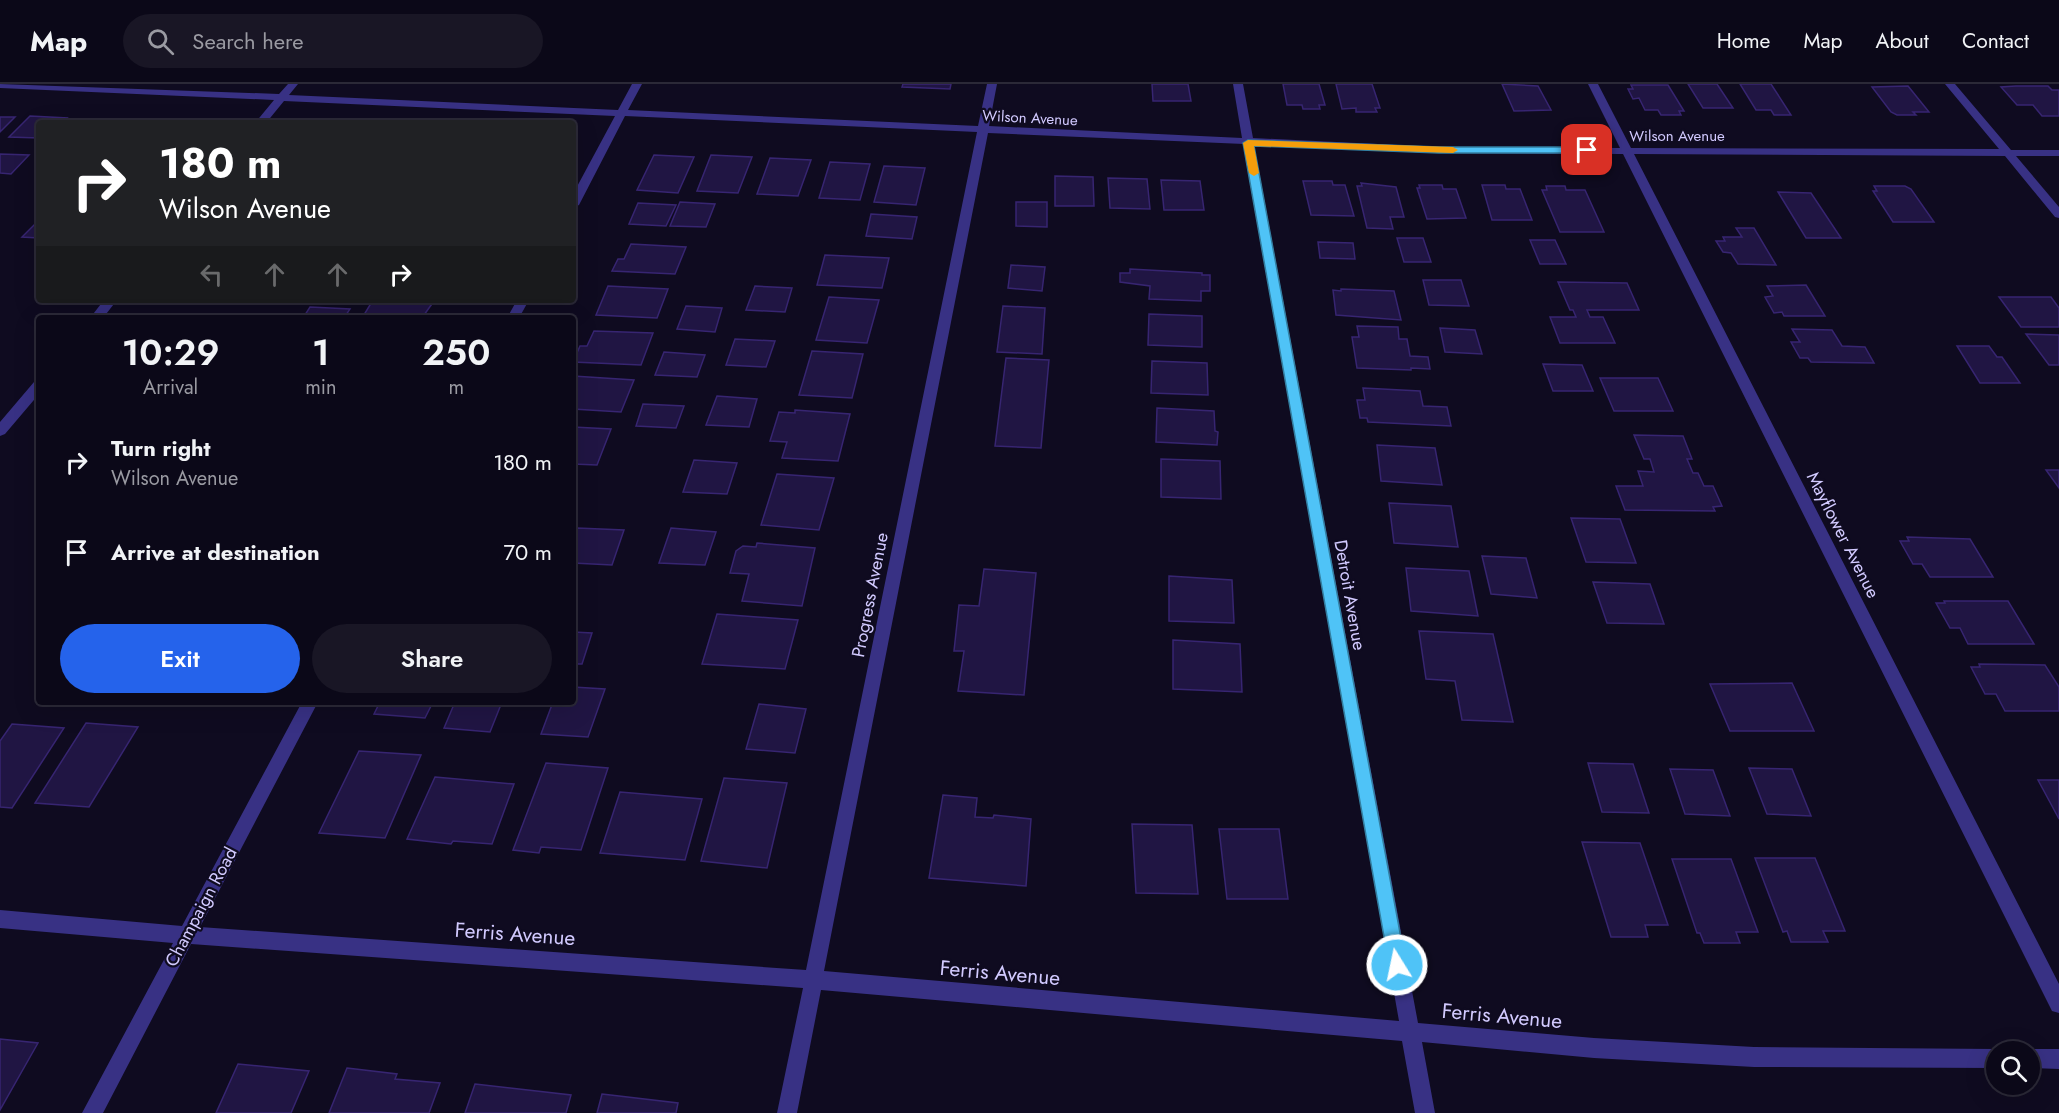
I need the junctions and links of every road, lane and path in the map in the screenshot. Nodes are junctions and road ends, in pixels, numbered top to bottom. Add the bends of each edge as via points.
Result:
1 (293, 84) edge
2 (637, 84) edge
3 (992, 84) edge
4 (1238, 84) edge
5 (1593, 84) edge
6 (1950, 84) edge
7 (0, 85) edge
8 (282, 98) junction
9 (621, 114) junction
10 (263, 120) edge
11 (981, 130) junction
12 (1248, 143) junction
13 (1627, 150) junction
14 (2007, 152) junction
15 (2059, 153) edge
16 (576, 199) edge
17 (2059, 214) edge
18 (108, 303) edge
19 (98, 315) edge
20 (36, 389) edge
21 (0, 431) edge
22 (308, 705) edge
23 (0, 919) edge
24 (186, 934) junction
25 (813, 979) junction
26 (2059, 1004) edge
27 (1410, 1032) junction
28 (1986, 1059) edge
29 (2040, 1059) edge
30 (2059, 1059) edge
31 (92, 1113) edge
32 (787, 1113) edge
33 (1425, 1113) edge

1 - 8 street
2 - 9 street
3 - 11 street, Progress Avenue
4 - 12 street, Detroit Avenue
5 - 13 street, Mayflower Avenue
6 - 14 street
7 - 8 street, Wilson Avenue
8 - 9 street, Wilson Avenue
8 - 10 street
9 - 11 street, Wilson Avenue
9 - 16 street
11 - 12 street, Wilson Avenue
11 - 25 street, Progress Avenue
12 - 13 street, Wilson Avenue via 1439,150
12 - 27 street, Detroit Avenue
13 - 14 street, Wilson Avenue
13 - 26 street, Mayflower Avenue
14 - 15 street, Wilson Avenue
14 - 17 street
18 - 19 street
20 - 21 street
22 - 24 street, Champaign Road
23 - 24 street, Ferris Avenue
24 - 25 street, Ferris Avenue
24 - 31 street, Champaign Road
25 - 27 street, Ferris Avenue
25 - 32 street, Progress Avenue
27 - 28 street, Ferris Avenue via 1754,1057
27 - 33 street, Detroit Avenue
29 - 30 street

